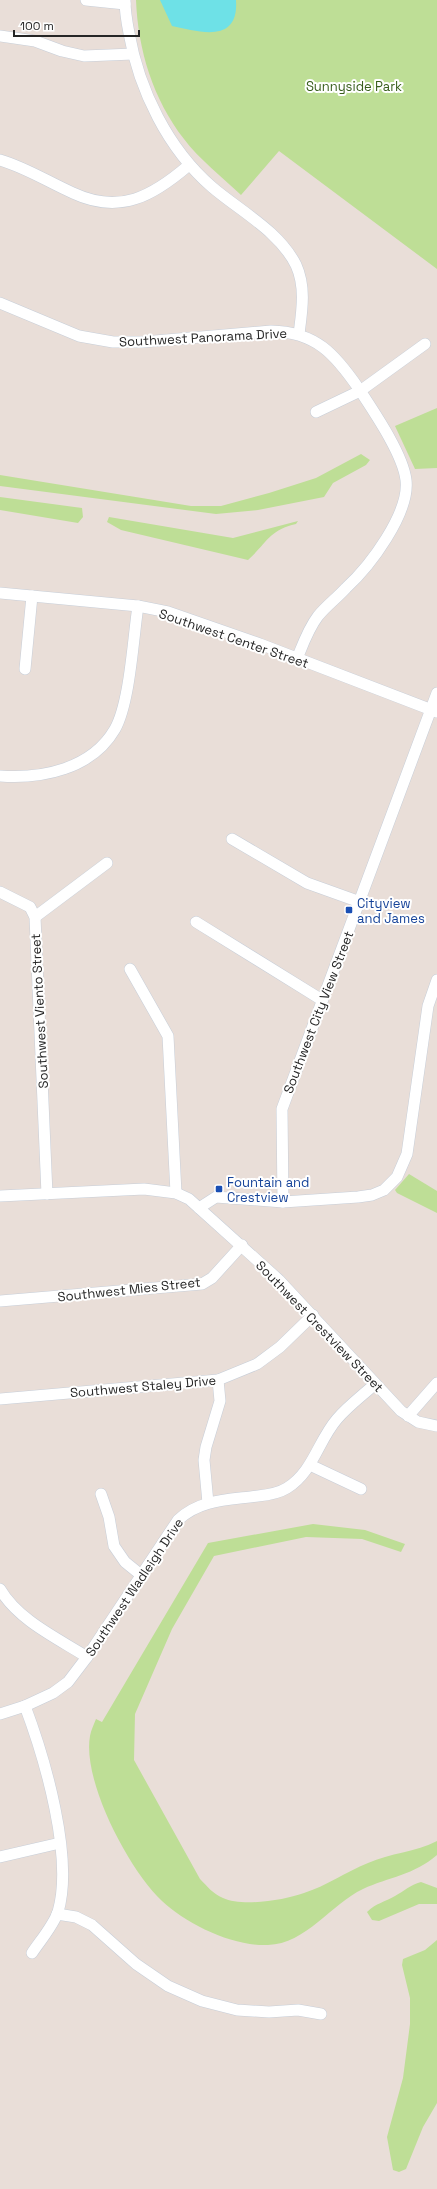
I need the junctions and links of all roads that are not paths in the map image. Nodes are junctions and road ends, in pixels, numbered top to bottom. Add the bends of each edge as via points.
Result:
1 (86, 0) edge
2 (125, 2) edge
3 (0, 36) edge
4 (133, 54) junction
5 (0, 160) edge
6 (189, 165) junction
7 (0, 303) edge
8 (299, 334) junction
9 (425, 344) dead end
10 (360, 391) junction
11 (316, 412) dead end
12 (0, 593) edge
13 (32, 596) junction
14 (138, 606) junction
15 (297, 659) junction
16 (25, 669) dead end
17 (437, 693) edge
18 (434, 711) edge
19 (0, 776) edge
20 (232, 839) dead end
21 (107, 863) dead end
22 (0, 892) edge
23 (360, 902) junction
24 (35, 917) junction
25 (196, 922) dead end
26 (130, 969) dead end
27 (437, 980) edge
28 (322, 1000) junction
29 (176, 1193) junction
30 (47, 1194) junction
31 (0, 1196) edge
32 (283, 1202) junction
33 (199, 1208) junction
34 (242, 1245) junction
35 (0, 1301) edge
36 (313, 1315) junction
37 (218, 1380) junction
38 (437, 1383) edge
39 (375, 1384) junction
40 (0, 1399) edge
41 (408, 1416) junction
42 (437, 1426) edge
43 (310, 1465) junction
44 (361, 1489) dead end
45 (101, 1494) dead end
46 (208, 1502) junction
47 (141, 1575) junction
48 (0, 1589) edge
49 (87, 1657) junction
50 (25, 1706) junction
51 (0, 1714) edge
52 (60, 1843) junction
53 (0, 1857) edge
54 (57, 1914) junction
55 (32, 1953) dead end
56 (321, 2014) dead end

1 - 2 street
2 - 4 street
3 - 4 street via 35,41 84,56
4 - 6 street via 141,82 154,109
5 - 6 street via 19,166 73,194 96,201 122,202 149,195
6 - 8 street via 212,187 274,236 290,254 301,280 303,303
7 - 8 street, Southwest Panorama Drive via 79,336 113,342 271,331
8 - 10 street, Southwest Panorama Drive via 328,350 341,363
9 - 10 street
10 - 11 street
10 - 15 street, Southwest Panorama Drive via 401,462 406,479 406,497 400,514 387,536 356,577 318,616 307,633
12 - 13 street, Southwest Center Street
13 - 14 street, Southwest Center Street
13 - 16 street
14 - 15 street, Southwest Center Street via 168,612
14 - 19 street via 124,703 115,729 98,750 76,764 50,773 23,778
15 - 18 street, Southwest Center Street
17 - 18 street, Southwest City View Street
18 - 23 street, Southwest City View Street
20 - 23 street via 307,883
21 - 24 street, Southwest Viento Street
22 - 24 street via 30,907
23 - 28 street, Southwest City View Street
24 - 30 street, Southwest Viento Street
25 - 28 street
26 - 29 street via 168,1036
27 - 32 street via 428,1006 407,1154 397,1177 384,1190 372,1195
28 - 32 street, Southwest City View Street via 282,1109
29 - 30 street, Southwest Crestview Street via 144,1188
29 - 33 street, Southwest Crestview Street via 189,1199
30 - 31 street, Southwest Crestview Street
32 - 33 street via 216,1197
33 - 34 street, Southwest Crestview Street
34 - 35 street, Southwest Mies Street via 212,1278 202,1284
34 - 36 street, Southwest Crestview Street
36 - 37 street, Southwest Staley Drive via 280,1347 257,1364
36 - 39 street, Southwest Crestview Street
37 - 40 street, Southwest Staley Drive
37 - 46 street via 220,1401 204,1460
38 - 41 street
39 - 41 street, Southwest Crestview Street
39 - 43 street, Southwest Wadleigh Drive via 337,1419 324,1436
41 - 42 street, Southwest Crestview Street via 418,1422
43 - 44 street
43 - 46 street, Southwest Wadleigh Drive via 299,1479 286,1489 272,1494
45 - 47 street via 109,1517 114,1546 125,1562
46 - 47 street, Southwest Wadleigh Drive via 197,1506 178,1520
47 - 49 street, Southwest Wadleigh Drive
48 - 49 street via 7,1601 21,1614
49 - 50 street, Southwest Wadleigh Drive via 68,1682 53,1693
50 - 51 street, Southwest Wadleigh Drive
50 - 52 street via 40,1745
52 - 53 street
52 - 54 street via 63,1891
54 - 55 street
54 - 56 street via 76,1917 92,1926 136,1964 168,1986 202,2001 238,2010 298,2010

